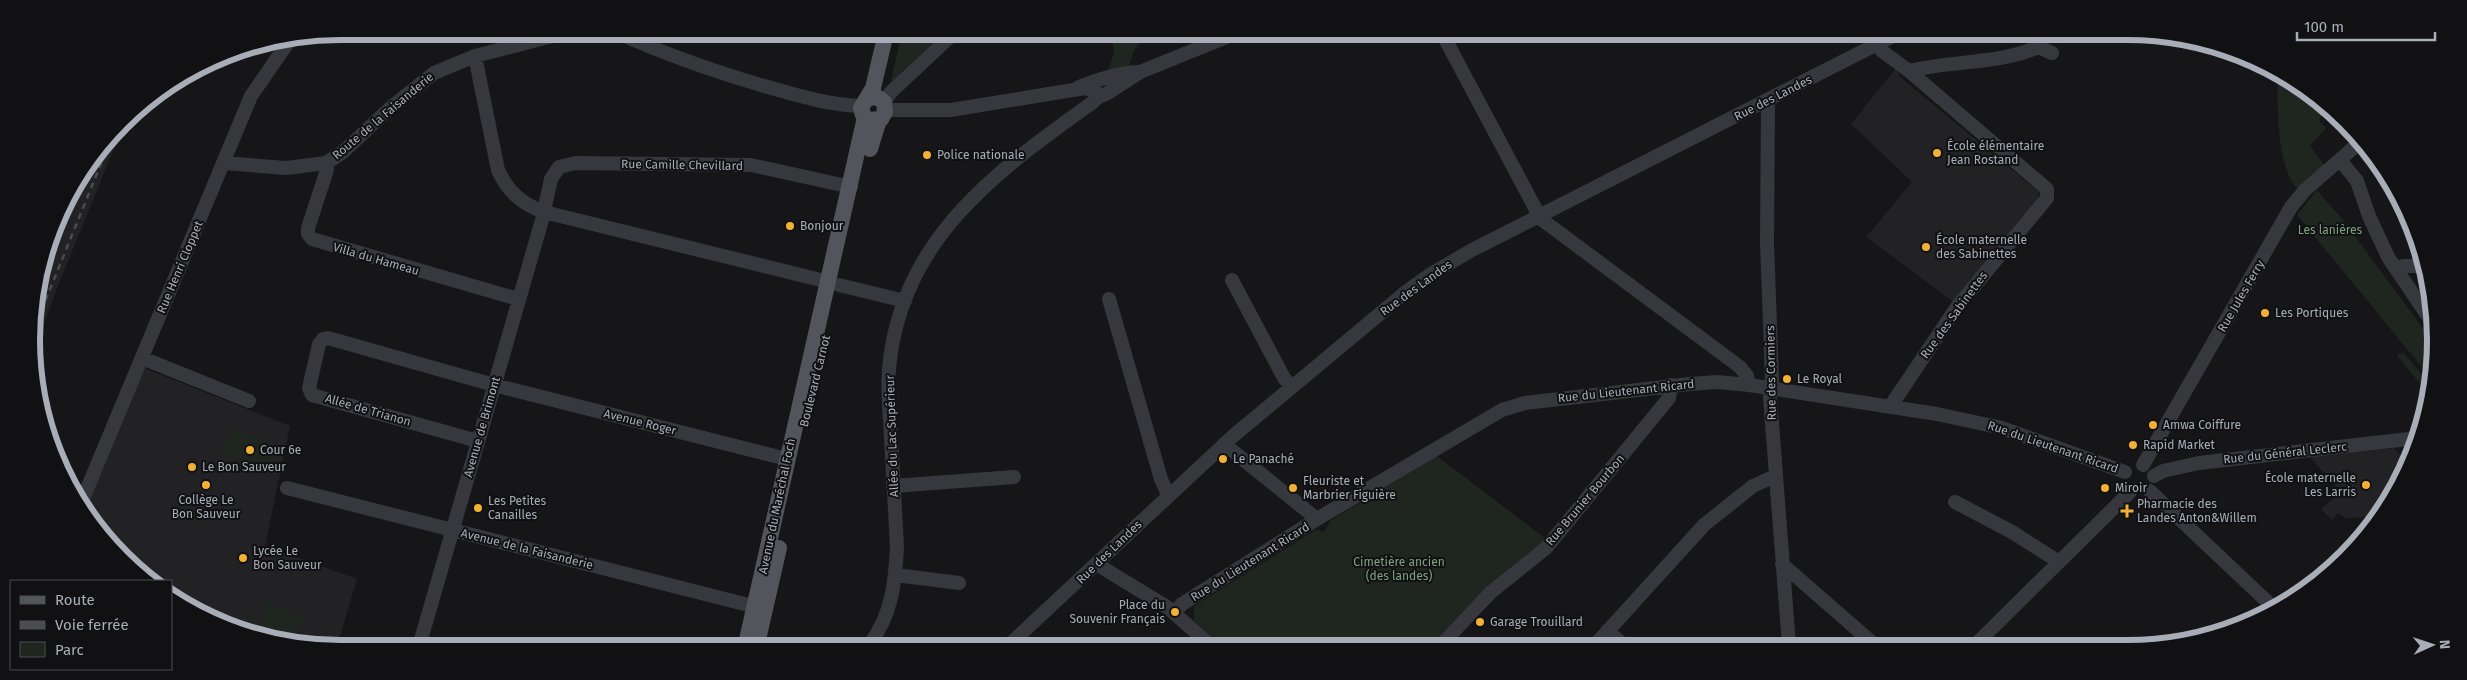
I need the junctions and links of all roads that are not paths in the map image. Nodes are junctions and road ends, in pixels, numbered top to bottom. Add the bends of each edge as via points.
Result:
1 (537, 40) edge
2 (634, 40) edge
3 (884, 40) edge
4 (895, 40) edge
5 (947, 40) edge
6 (1219, 40) edge
7 (1446, 40) edge
8 (1886, 40) edge
9 (1878, 44) junction
10 (287, 45) edge
11 (2052, 53) dead end
12 (475, 56) junction
13 (1909, 71) junction
14 (1140, 72) junction
15 (1102, 78) junction
16 (1074, 89) junction
17 (1097, 94) junction
18 (1768, 101) junction
19 (875, 108) junction
20 (2356, 146) edge
21 (2340, 160) junction
22 (224, 163) junction
23 (326, 163) junction
24 (850, 187) junction
25 (544, 212) junction
26 (1538, 216) junction
27 (2418, 266) edge
28 (2396, 270) junction
29 (1232, 280) dead end
30 (834, 284) junction
31 (518, 299) junction
32 (1109, 300) dead end
33 (905, 302) junction
34 (2425, 312) edge
35 (142, 358) junction
36 (494, 385) junction
37 (1671, 385) junction
38 (1749, 385) junction
39 (1292, 387) junction
40 (1770, 388) junction
41 (249, 401) dead end
42 (1890, 407) junction
43 (2410, 439) edge
44 (478, 441) junction
45 (1224, 444) junction
46 (791, 460) junction
47 (2143, 465) junction
48 (2125, 472) junction
49 (1014, 476) dead end
50 (1775, 476) junction
51 (2154, 476) junction
52 (893, 486) junction
53 (287, 488) dead end
54 (2150, 491) junction
55 (2130, 492) junction
56 (84, 496) edge
57 (1168, 496) junction
58 (1955, 502) dead end
59 (1317, 520) junction
60 (452, 531) junction
61 (1098, 562) junction
62 (2059, 562) junction
63 (1782, 564) junction
64 (896, 575) junction
65 (959, 583) dead end
66 (2269, 604) edge
67 (761, 608) junction
68 (1174, 613) junction
69 (1608, 631) junction
70 (421, 640) edge
71 (748, 640) edge
72 (757, 640) edge
73 (872, 640) edge
74 (1014, 640) edge
75 (1204, 640) edge
76 (1446, 640) edge
77 (1600, 640) edge
78 (1618, 640) edge
79 (1788, 640) edge
80 (1869, 640) edge
81 (1980, 640) edge

1 - 12 street, Route de la Faisanderie
2 - 19 street via 725,74 837,105
3 - 19 main road, Boulevard Carnot via 875,84
4 - 19 main road, Boulevard Carnot
5 - 19 street
6 - 14 street
7 - 26 street
8 - 9 street, Rue des Landes
9 - 13 street, Rue des Sabinettes via 1882,51
9 - 18 street, Rue des Landes
10 - 22 street, Rue Henri Cloppet via 252,96
11 - 13 street via 2038,47 2000,58
12 - 23 street, Route de la Faisanderie via 434,73
12 - 25 street via 494,156 504,182 520,201
13 - 42 street, Rue des Sabinettes via 2047,189 2047,198 1957,307
14 - 15 street
14 - 17 street, Allée du Lac Supérieur
15 - 16 street
15 - 17 street via 1096,82
16 - 17 street via 1085,88
16 - 19 street via 951,110
17 - 33 street, Allée du Lac Supérieur via 1093,102 1036,142 973,196 928,254
18 - 26 street, Rue des Landes
18 - 40 street, Rue des Cormiers
19 - 24 main road, Boulevard Carnot
19 - 30 main road, Boulevard Carnot via 865,166
20 - 21 street, Rue Jules Ferry
21 - 28 street via 2356,181
21 - 47 street, Rue Jules Ferry via 2305,190 2291,207
22 - 23 street, Route de la Faisanderie via 286,168
22 - 35 street, Rue Henri Cloppet
23 - 31 street, Villa du Hameau via 327,170 308,228 312,239
24 - 25 street, Rue Camille Chevillard via 763,166 575,163 559,167 551,179
24 - 30 main road
25 - 30 street
25 - 31 street, Avenue de Brimont
26 - 38 street via 1740,367
26 - 39 street, Rue des Landes via 1431,274
27 - 28 street via 2403,266
28 - 34 street
29 - 39 street via 1284,378
30 - 33 street
30 - 46 main road, Boulevard Carnot
31 - 36 street, Avenue de Brimont
32 - 57 street
33 - 52 street, Allée du Lac Supérieur via 889,368
35 - 41 street
35 - 56 street, Rue Henri Cloppet
36 - 44 street, Avenue de Brimont
36 - 44 street, Allée de Trianon via 328,338 319,344 309,388 312,395
36 - 46 street, Avenue Roger
37 - 38 street, Rue du Lieutenant Ricard via 1717,382
37 - 59 street, Rue du Lieutenant Ricard via 1508,407
37 - 76 street, Rue Brunier Bourbon via 1670,398 1553,540 1491,592
38 - 40 street, Rue du Lieutenant Ricard
39 - 45 street, Rue des Landes
40 - 42 street, Rue du Lieutenant Ricard
40 - 50 street, Rue des Cormiers
42 - 48 street, Rue du Lieutenant Ricard via 2002,428
43 - 51 street, Rue du Général Leclerc via 2200,463
44 - 60 street, Avenue de Brimont
45 - 57 street, Rue des Landes
45 - 59 street
46 - 67 main road, Boulevard Carnot
47 - 48 street via 2135,465
47 - 51 street
48 - 55 street via 2125,485
49 - 52 street
50 - 63 street, Rue des Cormiers
50 - 69 street via 1753,486 1704,525
51 - 54 street
52 - 64 street, Allée du Lac Supérieur
53 - 60 street, Avenue de la Faisanderie
54 - 55 street via 2138,495
54 - 66 street
55 - 62 street
57 - 61 street, Rue des Landes
58 - 62 street
59 - 68 street, Rue du Lieutenant Ricard via 1182,604
60 - 67 street, Avenue de la Faisanderie
60 - 70 street, Avenue de Brimont
61 - 68 street
61 - 74 street, Rue des Landes
62 - 81 street
63 - 79 street, Rue des Cormiers
63 - 80 street
64 - 65 street
64 - 73 street, Allée du Lac Supérieur via 889,609
67 - 71 main road
67 - 72 main road, Boulevard Carnot
68 - 75 street
69 - 77 street
69 - 78 street

